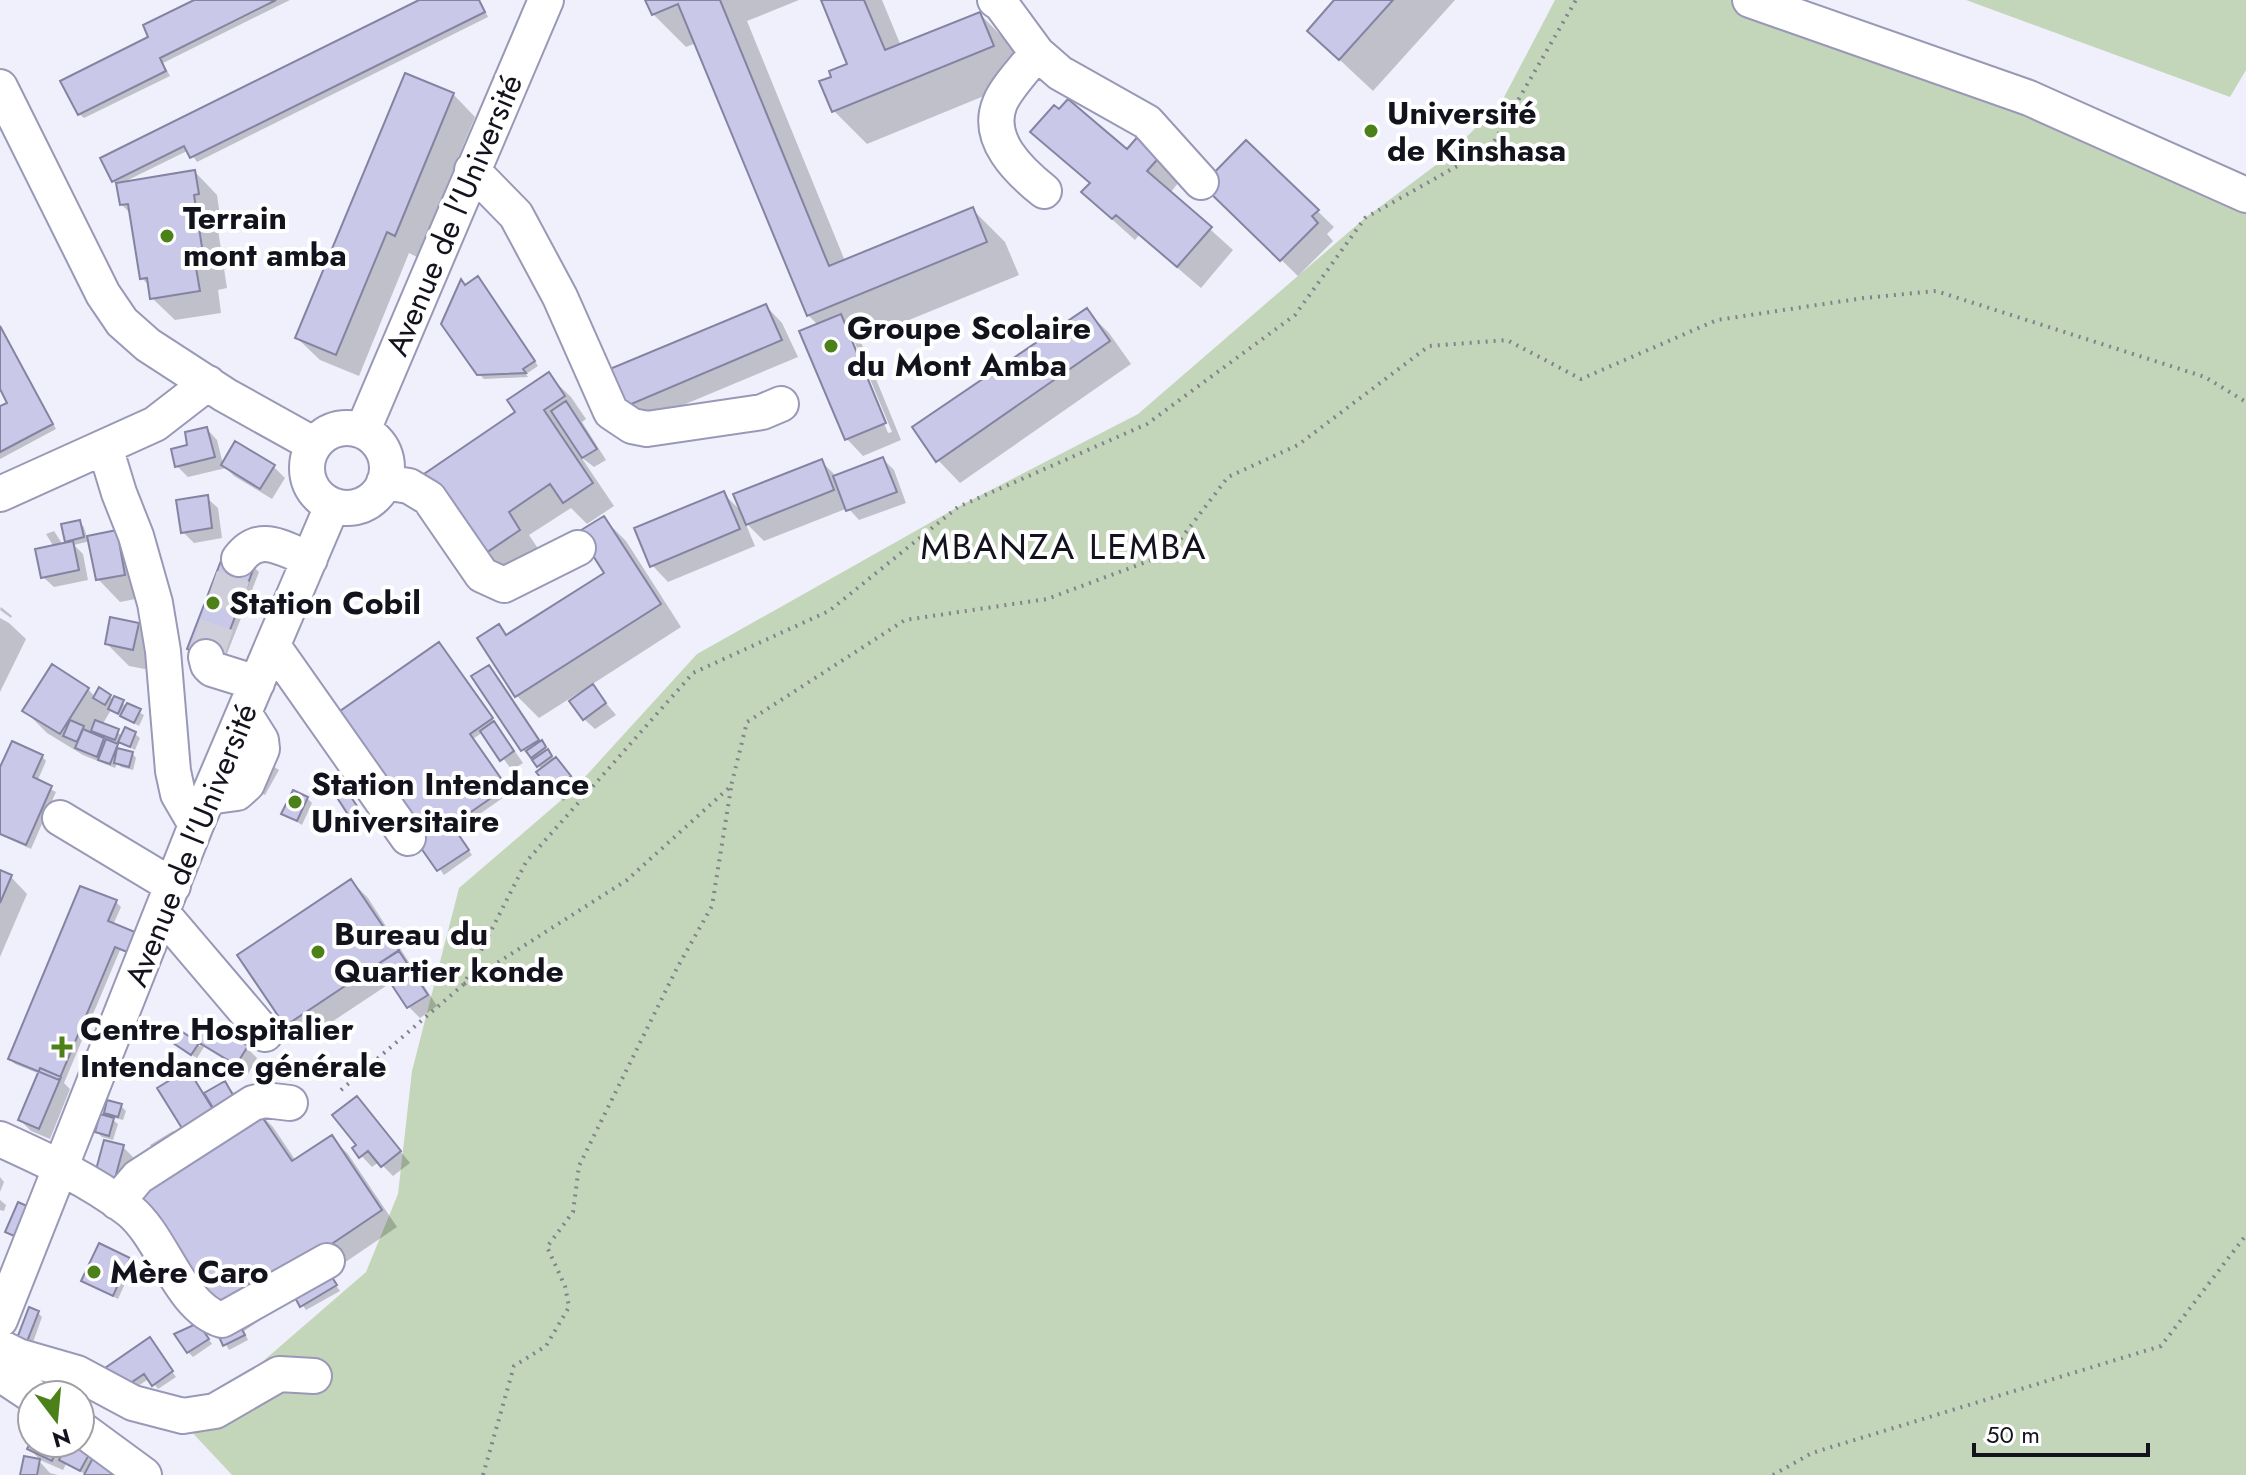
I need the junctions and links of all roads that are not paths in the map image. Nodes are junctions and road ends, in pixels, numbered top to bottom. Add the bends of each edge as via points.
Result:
1 (546, 0) edge
2 (995, 0) edge
3 (1750, 0) edge
4 (1037, 53) junction
5 (0, 87) edge
6 (472, 170) junction
7 (1201, 182) dead end
8 (1044, 191) dead end
9 (2246, 195) edge
10 (208, 383) junction
11 (781, 404) dead end
12 (363, 430) junction
13 (313, 444) junction
14 (105, 447) junction
15 (384, 482) junction
16 (0, 494) edge
17 (332, 506) junction
18 (578, 548) dead end
19 (239, 559) dead end
20 (310, 559) junction
21 (273, 646) junction
22 (206, 657) dead end
23 (250, 698) junction
24 (202, 811) junction
25 (60, 818) dead end
26 (408, 838) dead end
27 (167, 900) junction
28 (265, 1034) dead end
29 (290, 1103) dead end
30 (0, 1139) edge
31 (61, 1167) junction
32 (117, 1202) junction
33 (327, 1261) dead end
34 (0, 1320) edge
35 (0, 1347) edge
36 (314, 1376) dead end
37 (96, 1440) edge
38 (144, 1475) edge

1 - 6 street, Avenue de l'Université
2 - 4 street
3 - 9 street via 2029,98
4 - 7 street via 1060,73 1147,122
4 - 8 street via 1000,103 995,130 1009,156
5 - 10 street via 122,322
6 - 11 street via 516,215 560,297 611,412 647,429 762,412
6 - 12 street, Avenue de l'Université
10 - 13 street
10 - 14 street via 155,424
12 - 13 street via 327,431
12 - 15 street via 378,441 386,457
13 - 17 street via 306,461 307,480
14 - 16 street
14 - 24 street via 155,603 178,794
15 - 17 street via 367,503
15 - 18 street via 409,486 429,498 482,575 504,585
17 - 20 street, Avenue de l'Université
19 - 20 street via 248,547 264,542
20 - 21 street, Avenue de l'Université
21 - 23 street, Avenue de l'Université
21 - 26 street
22 - 23 street via 212,669
23 - 24 street, Avenue de l'Université
24 - 27 street, Avenue de l'Université
25 - 27 street
27 - 28 street
27 - 31 street, Avenue de l'Université
29 - 32 street via 253,1103 138,1177
30 - 31 street
31 - 32 street
31 - 34 street, Avenue de l'Université
32 - 33 street via 141,1224 204,1312 222,1320
35 - 36 street via 77,1373 133,1403 183,1416 215,1411 279,1374
37 - 38 street

